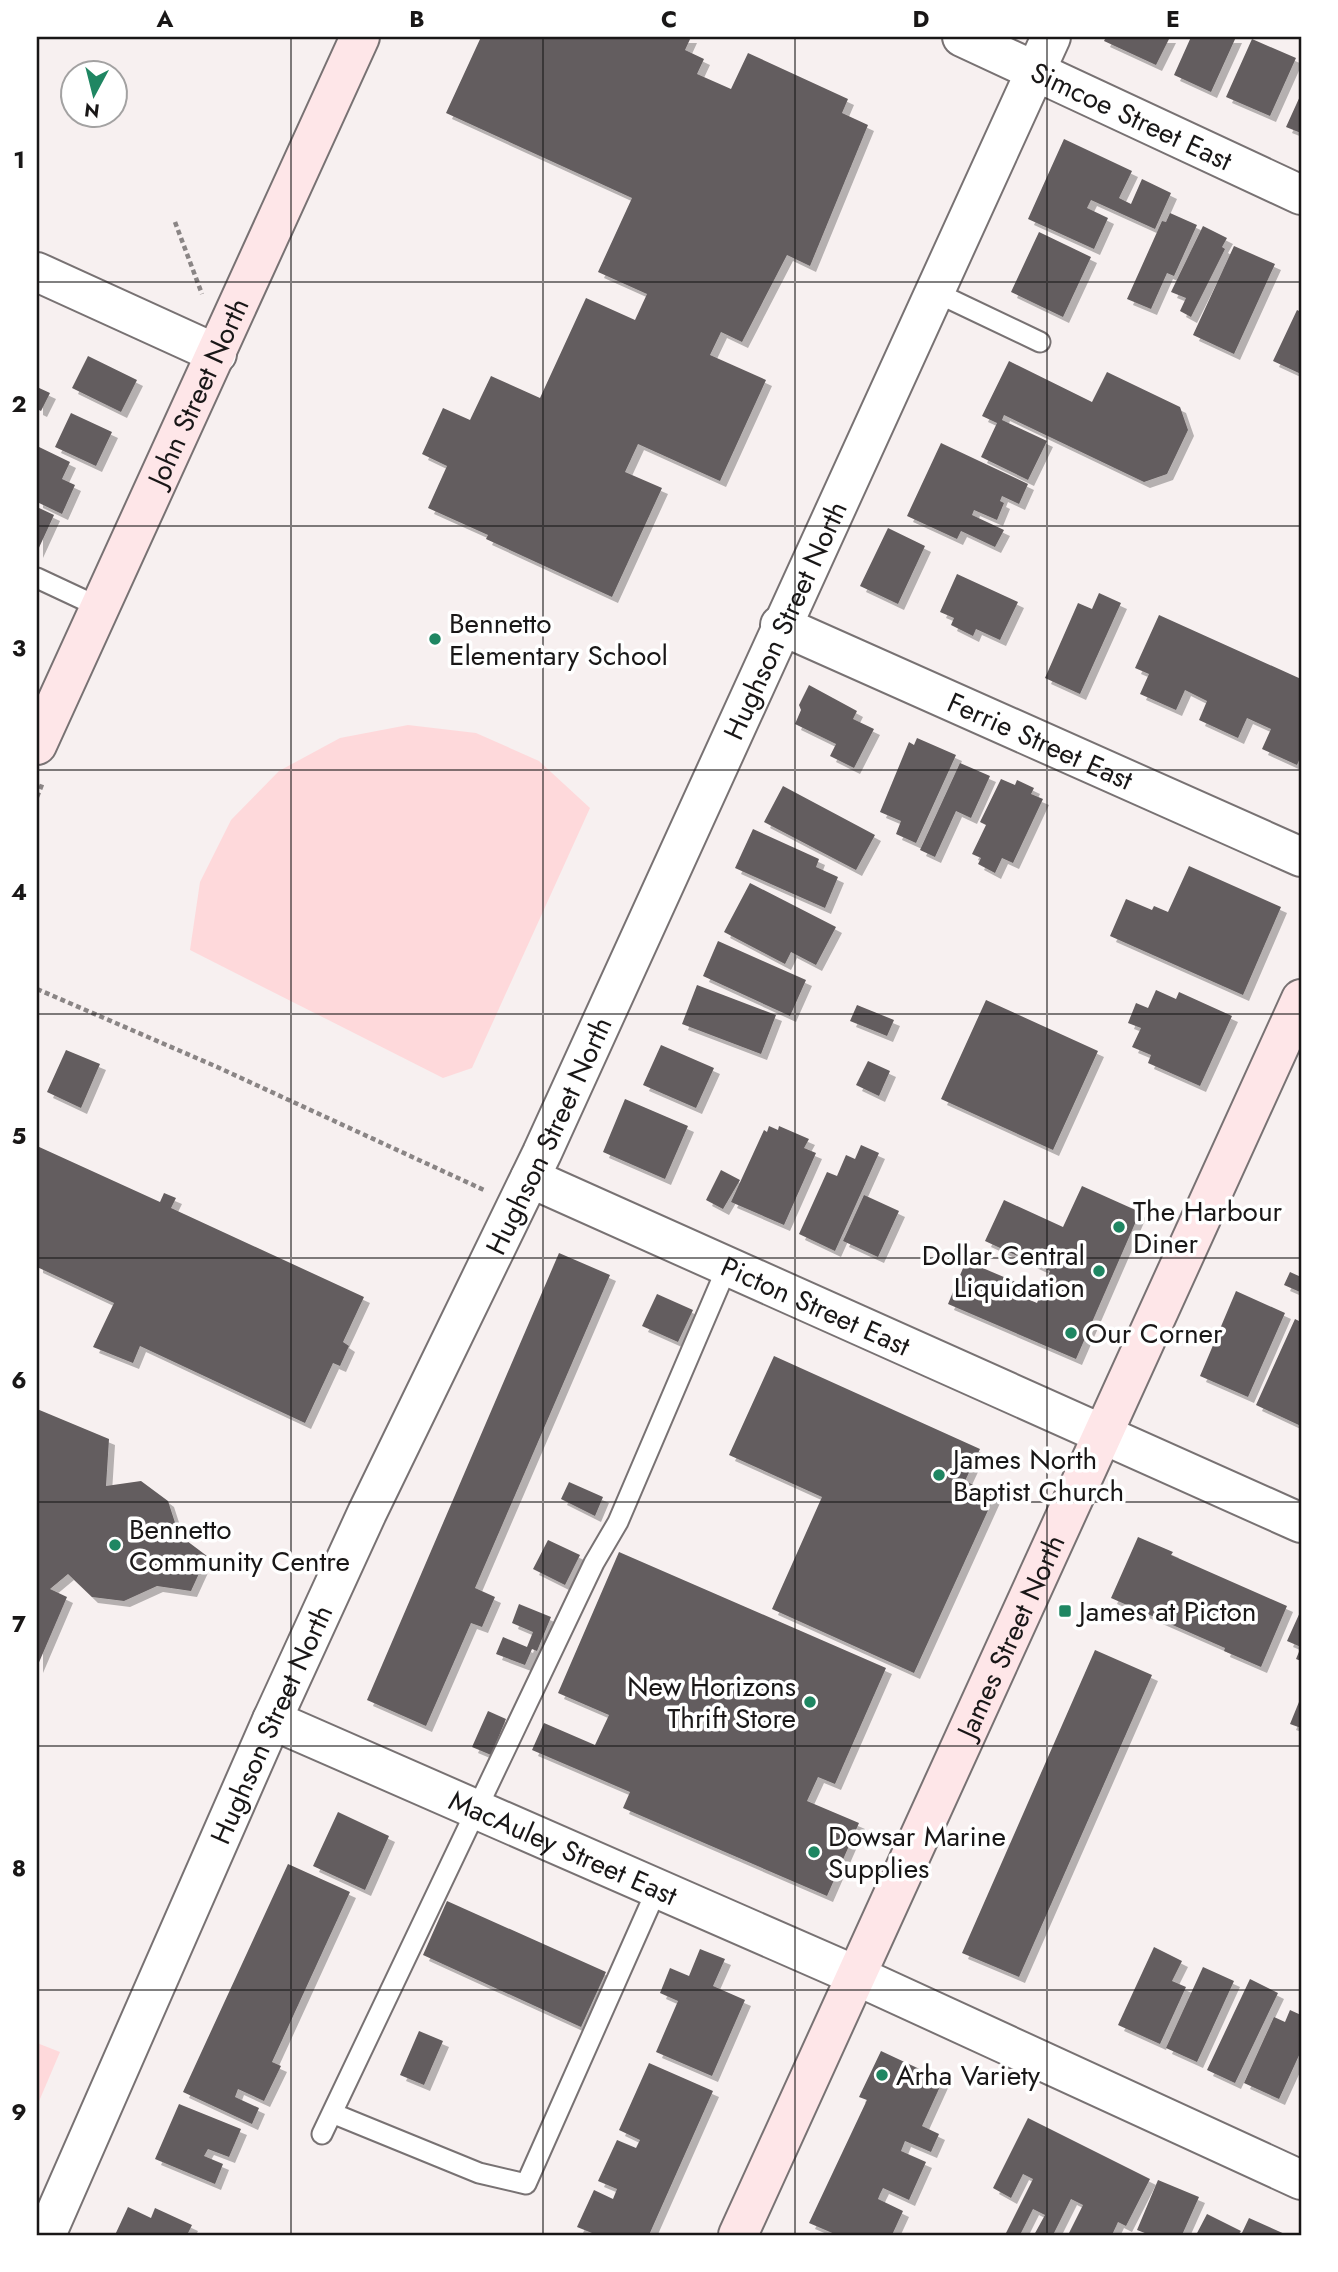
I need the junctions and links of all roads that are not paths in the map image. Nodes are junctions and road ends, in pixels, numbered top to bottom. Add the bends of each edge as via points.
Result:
1 (360, 37) edge
2 (962, 37) edge
3 (1051, 37) edge
4 (1035, 71) junction
5 (1301, 195) edge
6 (37, 272) edge
7 (935, 292) junction
8 (1040, 342) dead end
9 (217, 354) junction
10 (37, 578) edge
11 (99, 607) junction
12 (780, 625) junction
13 (37, 745) edge
14 (1301, 857) edge
15 (1301, 999) edge
16 (530, 1178) junction
17 (728, 1265) junction
18 (1102, 1433) junction
19 (1301, 1523) edge
20 (272, 1720) junction
21 (478, 1810) junction
22 (657, 1889) junction
23 (857, 1976) junction
24 (332, 2113) junction
25 (322, 2134) dead end
26 (1301, 2180) edge
27 (46, 2235) edge
28 (738, 2235) edge

1 - 9 main road, John Street North
2 - 4 street, Simcoe Street East
3 - 4 street, Hughson Street North
4 - 5 street, Simcoe Street East
4 - 7 street, Hughson Street North
6 - 9 street
7 - 8 lane
7 - 12 street, Hughson Street North
9 - 11 main road, John Street North
10 - 11 lane
11 - 13 main road, John Street North
12 - 14 street, Ferrie Street East
12 - 16 street, Hughson Street North
15 - 18 main road, James Street North
16 - 17 street, Picton Street East
16 - 20 street, Hughson Street North
17 - 18 street, Picton Street East
17 - 21 lane via 618,1522 594,1563
18 - 19 street, Picton Street East
18 - 23 main road, James Street North
20 - 21 street, MacAuley Street East
20 - 27 street, Hughson Street North
21 - 22 street, MacAuley Street East
21 - 24 lane
22 - 23 street, MacAuley Street East
22 - 24 lane via 526,2183 479,2173
23 - 26 street, MacAuley Street East
23 - 28 main road, James Street North
24 - 25 lane

